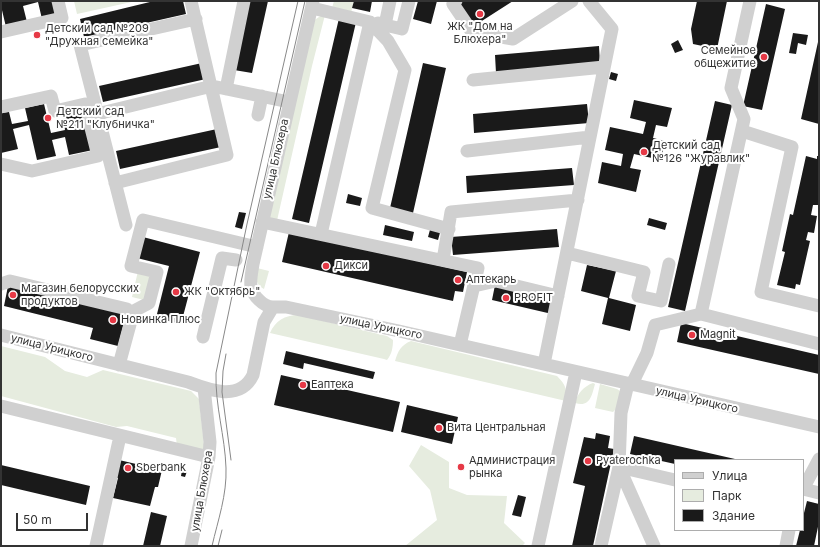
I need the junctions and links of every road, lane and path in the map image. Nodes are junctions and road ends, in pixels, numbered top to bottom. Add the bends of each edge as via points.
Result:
1 (58, 1) edge
2 (191, 1) edge
3 (244, 1) edge
4 (390, 1) edge
5 (408, 1) edge
6 (456, 1) edge
7 (572, 1) edge
8 (750, 1) edge
9 (590, 2) edge
10 (312, 4) edge
11 (196, 19) junction
12 (370, 22) junction
13 (385, 25) junction
14 (1, 32) edge
15 (604, 67) junction
16 (473, 80) dead end
17 (212, 86) junction
18 (226, 90) junction
19 (262, 96) junction
20 (289, 102) junction
21 (1, 108) edge
22 (97, 114) junction
23 (258, 115) dead end
24 (742, 131) junction
25 (590, 137) junction
26 (467, 151) dead end
27 (1, 164) edge
28 (115, 183) junction
29 (578, 200) junction
30 (262, 222) junction
31 (126, 225) dead end
32 (449, 229) junction
33 (321, 234) junction
34 (226, 240) junction
35 (257, 247) junction
36 (567, 253) junction
37 (222, 258) junction
38 (236, 260) dead end
39 (443, 260) junction
40 (669, 264) dead end
41 (1, 284) edge
42 (474, 286) junction
43 (558, 296) junction
44 (661, 301) junction
45 (819, 306) edge
46 (272, 307) junction
47 (130, 313) junction
48 (701, 314) junction
49 (655, 325) junction
50 (1, 335) edge
51 (203, 337) dead end
52 (819, 344) edge
53 (460, 345) junction
54 (544, 364) junction
55 (119, 365) junction
56 (576, 372) junction
57 (630, 384) junction
58 (204, 388) junction
59 (1, 406) edge
60 (819, 427) edge
61 (120, 436) junction
62 (209, 457) junction
63 (819, 459) edge
64 (619, 467) junction
65 (674, 480) edge
66 (804, 487) edge
67 (804, 489) edge
68 (819, 493) edge
69 (790, 531) edge
70 (96, 546) edge
71 (191, 546) edge
72 (538, 546) edge
73 (601, 546) edge
74 (654, 546) edge
75 (786, 546) edge

1 - 14 street via 62,18
2 - 11 street
3 - 18 street
4 - 13 street
5 - 13 street via 402,29
6 - 7 street via 453,4 472,32 513,38
8 - 24 street via 731,88 744,120
9 - 15 street via 612,28
10 - 12 street
10 - 20 street, улица Блюхера
11 - 17 street
11 - 22 street via 80,45
12 - 13 street
12 - 32 street via 388,41 405,70 372,208
12 - 33 street
15 - 16 street
15 - 25 street
17 - 18 street
17 - 22 street
17 - 28 street via 228,155
18 - 19 street
19 - 20 street
19 - 23 street
20 - 30 street, улица Блюхера
21 - 27 street via 51,96 55,111 85,104 98,156 32,171
22 - 28 street
24 - 45 street via 792,147 761,292
24 - 48 street
25 - 26 street
25 - 29 street
28 - 31 street
29 - 32 street via 451,212
29 - 36 street
30 - 33 street
30 - 35 street, улица Блюхера
32 - 39 street
33 - 39 street
34 - 35 street
34 - 37 street
34 - 47 street via 142,220 131,266 157,272 149,303
35 - 46 street, улица Блюхера via 250,284 252,293 265,305
36 - 43 street
36 - 44 street via 644,272 638,296
37 - 38 street
37 - 51 street
39 - 42 street via 478,268
40 - 44 street
41 - 47 street via 10,281 127,309
42 - 43 street via 496,281
42 - 53 street
43 - 54 street
44 - 49 street
46 - 53 street, улица Урицкого via 286,307
46 - 58 street, улица Урицкого via 264,322 250,381 238,391 222,392
47 - 55 street via 132,317
48 - 49 street
48 - 52 street
49 - 57 street via 647,353
50 - 55 street, улица Урицкого
53 - 54 street, улица Урицкого
54 - 56 street, улица Урицкого
55 - 58 street, улица Урицкого
56 - 57 street, улица Урицкого
56 - 72 street via 545,485
57 - 60 street, улица Урицкого
57 - 64 street via 621,413
58 - 62 street, улица Блюхера via 210,442
59 - 61 street
61 - 62 street
61 - 70 street
62 - 71 street, улица Блюхера
63 - 66 street
64 - 65 street
64 - 73 street
64 - 74 street
67 - 68 street
69 - 75 street

